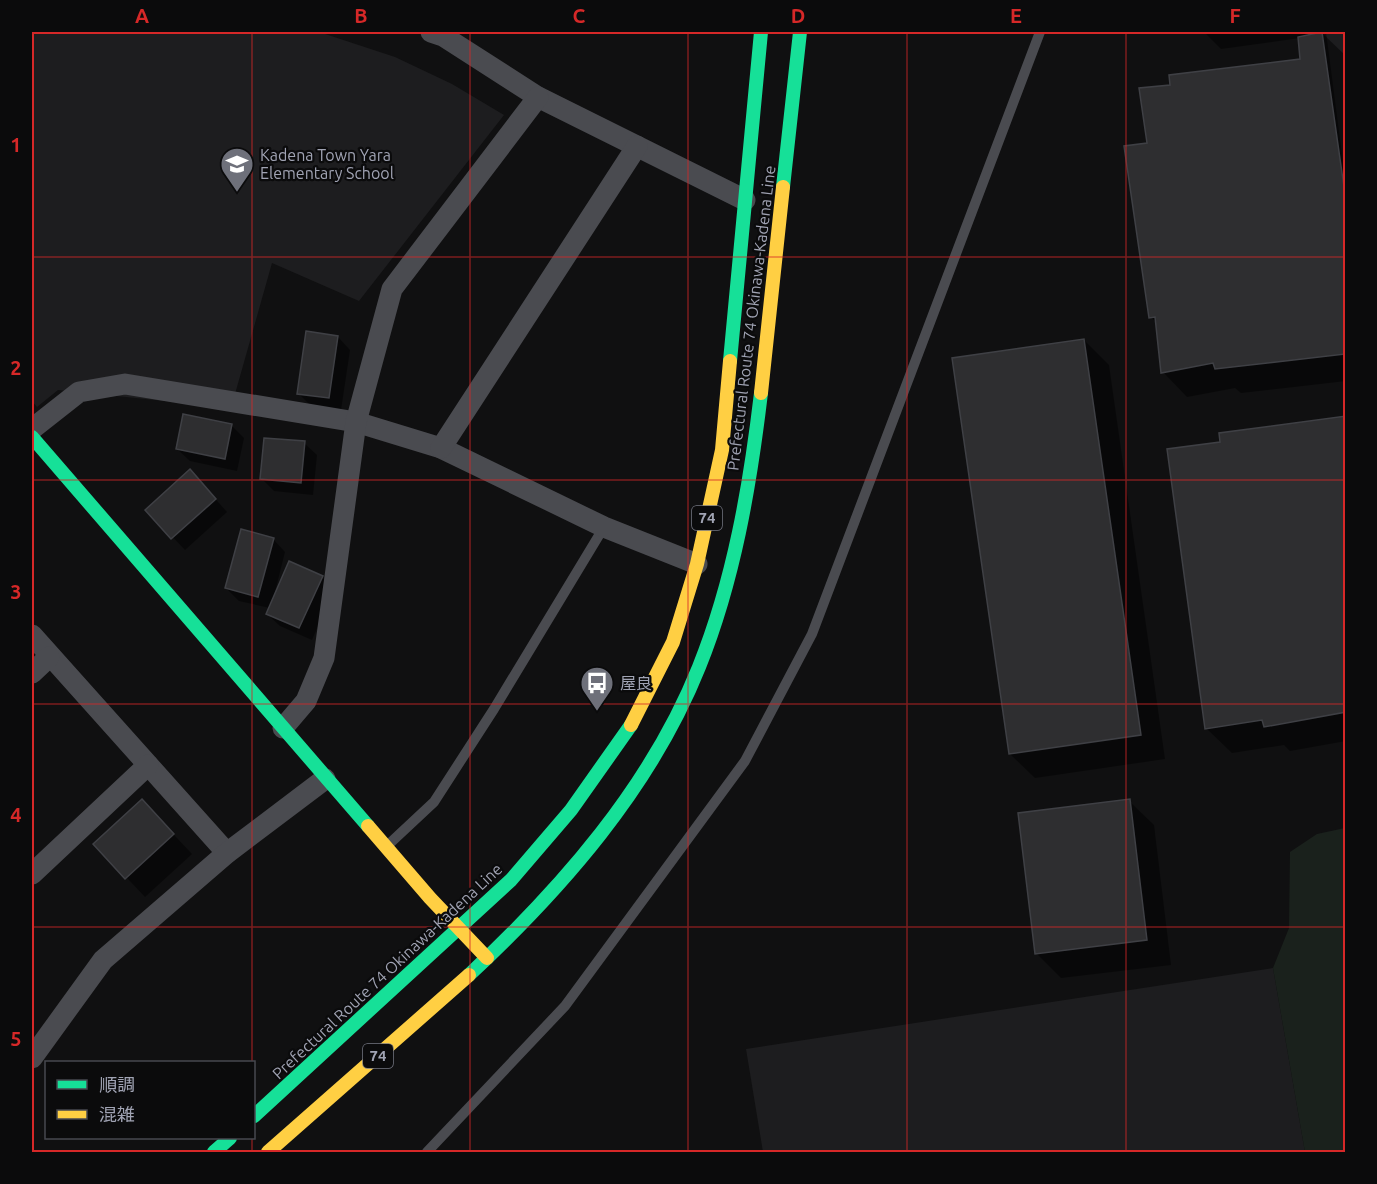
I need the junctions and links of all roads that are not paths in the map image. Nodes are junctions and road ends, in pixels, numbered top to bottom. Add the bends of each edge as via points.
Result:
1 (761, 32) edge
2 (800, 32) edge
3 (1040, 32) edge
4 (440, 33) edge
5 (538, 97) junction
6 (637, 146) junction
7 (745, 200) junction
8 (356, 422) junction
9 (32, 429) edge
10 (32, 437) edge
11 (441, 448) junction
12 (604, 527) junction
13 (697, 564) junction
14 (32, 635) edge
15 (49, 657) junction
16 (32, 673) edge
17 (283, 728) junction
18 (148, 765) junction
19 (325, 779) junction
20 (386, 847) junction
21 (227, 854) junction
22 (32, 874) edge
23 (459, 930) junction
24 (487, 958) junction
25 (32, 1058) edge
26 (255, 1115) edge
27 (228, 1139) edge
28 (214, 1152) edge
29 (268, 1152) edge
30 (427, 1152) edge

1 - 7 main road, Prefectural Route 74 Okinawa-Kadena Line / 74
2 - 24 main road, Prefectural Route 74 Okinawa-Kadena Line / 74 via 756,445 734,560 705,651 677,716 607,825 541,905
3 - 30 lane via 812,634 745,761 565,1006
4 - 5 street
5 - 6 street
5 - 8 street via 392,289
6 - 7 street
6 - 11 street
7 - 13 main road, Prefectural Route 74 Okinawa-Kadena Line / 74 via 722,450
8 - 9 street via 124,384 79,392
8 - 11 street
8 - 17 street via 324,658 306,701
10 - 17 main road
11 - 12 street
12 - 13 street
12 - 20 lane via 434,802
13 - 23 main road, Prefectural Route 74 Okinawa-Kadena Line / 74 via 674,642 634,722 571,810 511,880
14 - 15 street
15 - 16 street
15 - 18 street
17 - 19 main road
18 - 21 street
18 - 22 street
19 - 20 main road
19 - 21 street
20 - 23 main road
21 - 25 street via 103,960
23 - 24 main road
23 - 26 main road, Prefectural Route 74 Okinawa-Kadena Line / 74
24 - 29 main road, Prefectural Route 74 Okinawa-Kadena Line / 74
27 - 28 main road

